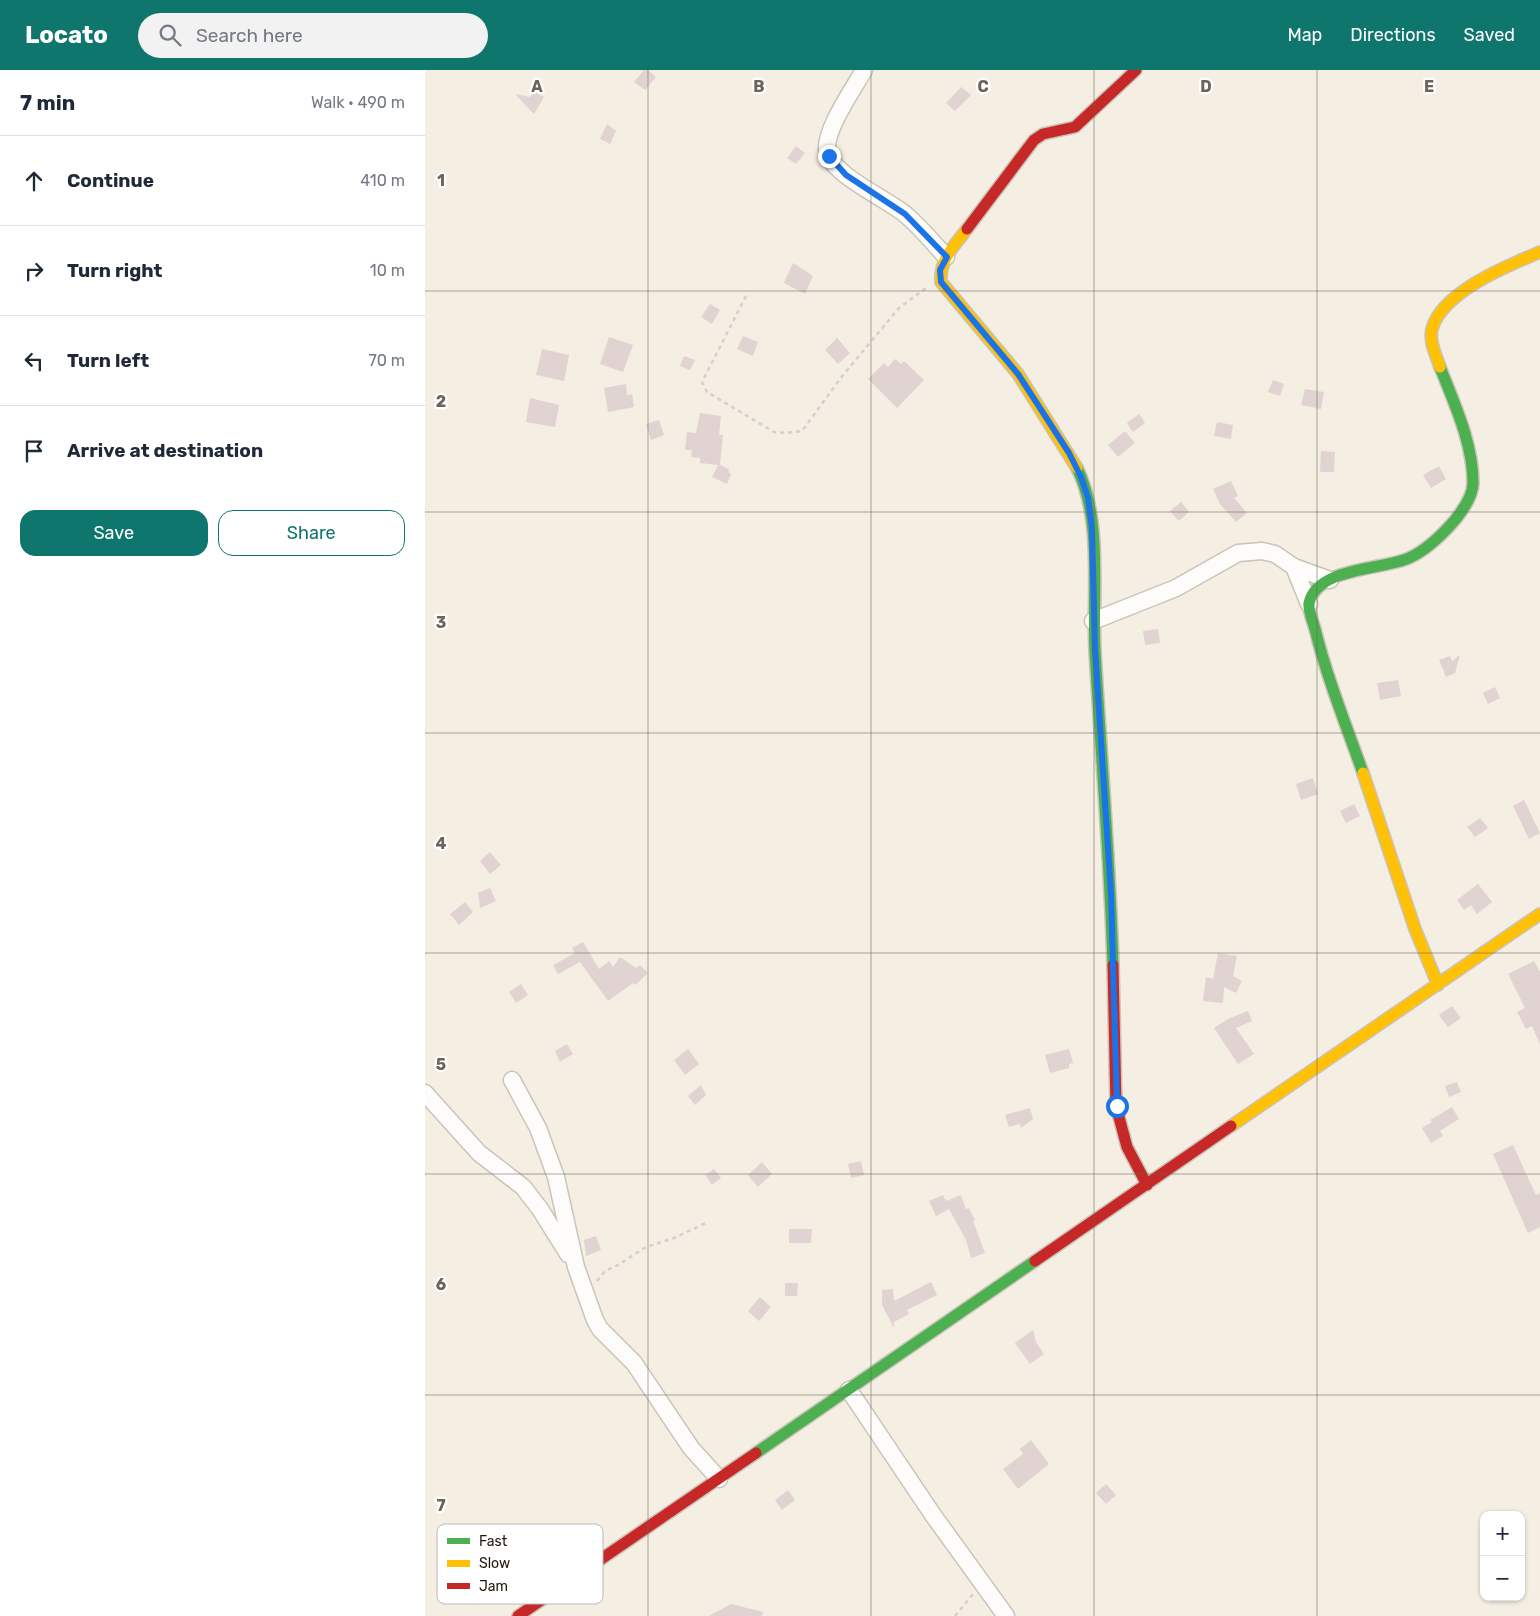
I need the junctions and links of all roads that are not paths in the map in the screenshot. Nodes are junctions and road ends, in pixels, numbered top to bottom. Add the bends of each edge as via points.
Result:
1 (864, 70) edge
2 (1136, 70) edge
3 (1540, 252) edge
4 (947, 257) junction
5 (1294, 567) junction
6 (1330, 580) junction
7 (1309, 604) junction
8 (1093, 621) junction
9 (1540, 914) edge
10 (1438, 985) junction
11 (512, 1080) dead end
12 (425, 1093) edge
13 (1147, 1185) junction
14 (576, 1267) junction
15 (849, 1390) junction
16 (719, 1479) junction
17 (603, 1558) edge
18 (536, 1604) edge
19 (518, 1616) edge
20 (1006, 1616) edge

1 - 4 street via 837,116 828,144 829,156 846,175 905,214
2 - 4 main road via 1070,130 1043,133 1033,140
3 - 6 main road via 1478,282 1439,315 1431,331 1432,346 1463,432 1472,475 1471,494 1464,511 1409,558
4 - 8 main road via 940,270 941,282 1018,374 1081,477 1092,528
5 - 6 street
5 - 7 street
5 - 8 street via 1275,554 1262,551 1238,553 1176,588
6 - 7 main road via 1315,590
7 - 10 main road via 1323,660 1392,864
8 - 13 main road via 1111,885 1117,1113 1126,1148
9 - 10 main road
10 - 13 main road
11 - 14 street via 557,1177
12 - 14 street via 479,1153 531,1196
13 - 15 main road
14 - 16 street via 600,1329 634,1363 691,1448
15 - 16 main road
15 - 20 street
16 - 17 main road
18 - 19 main road

